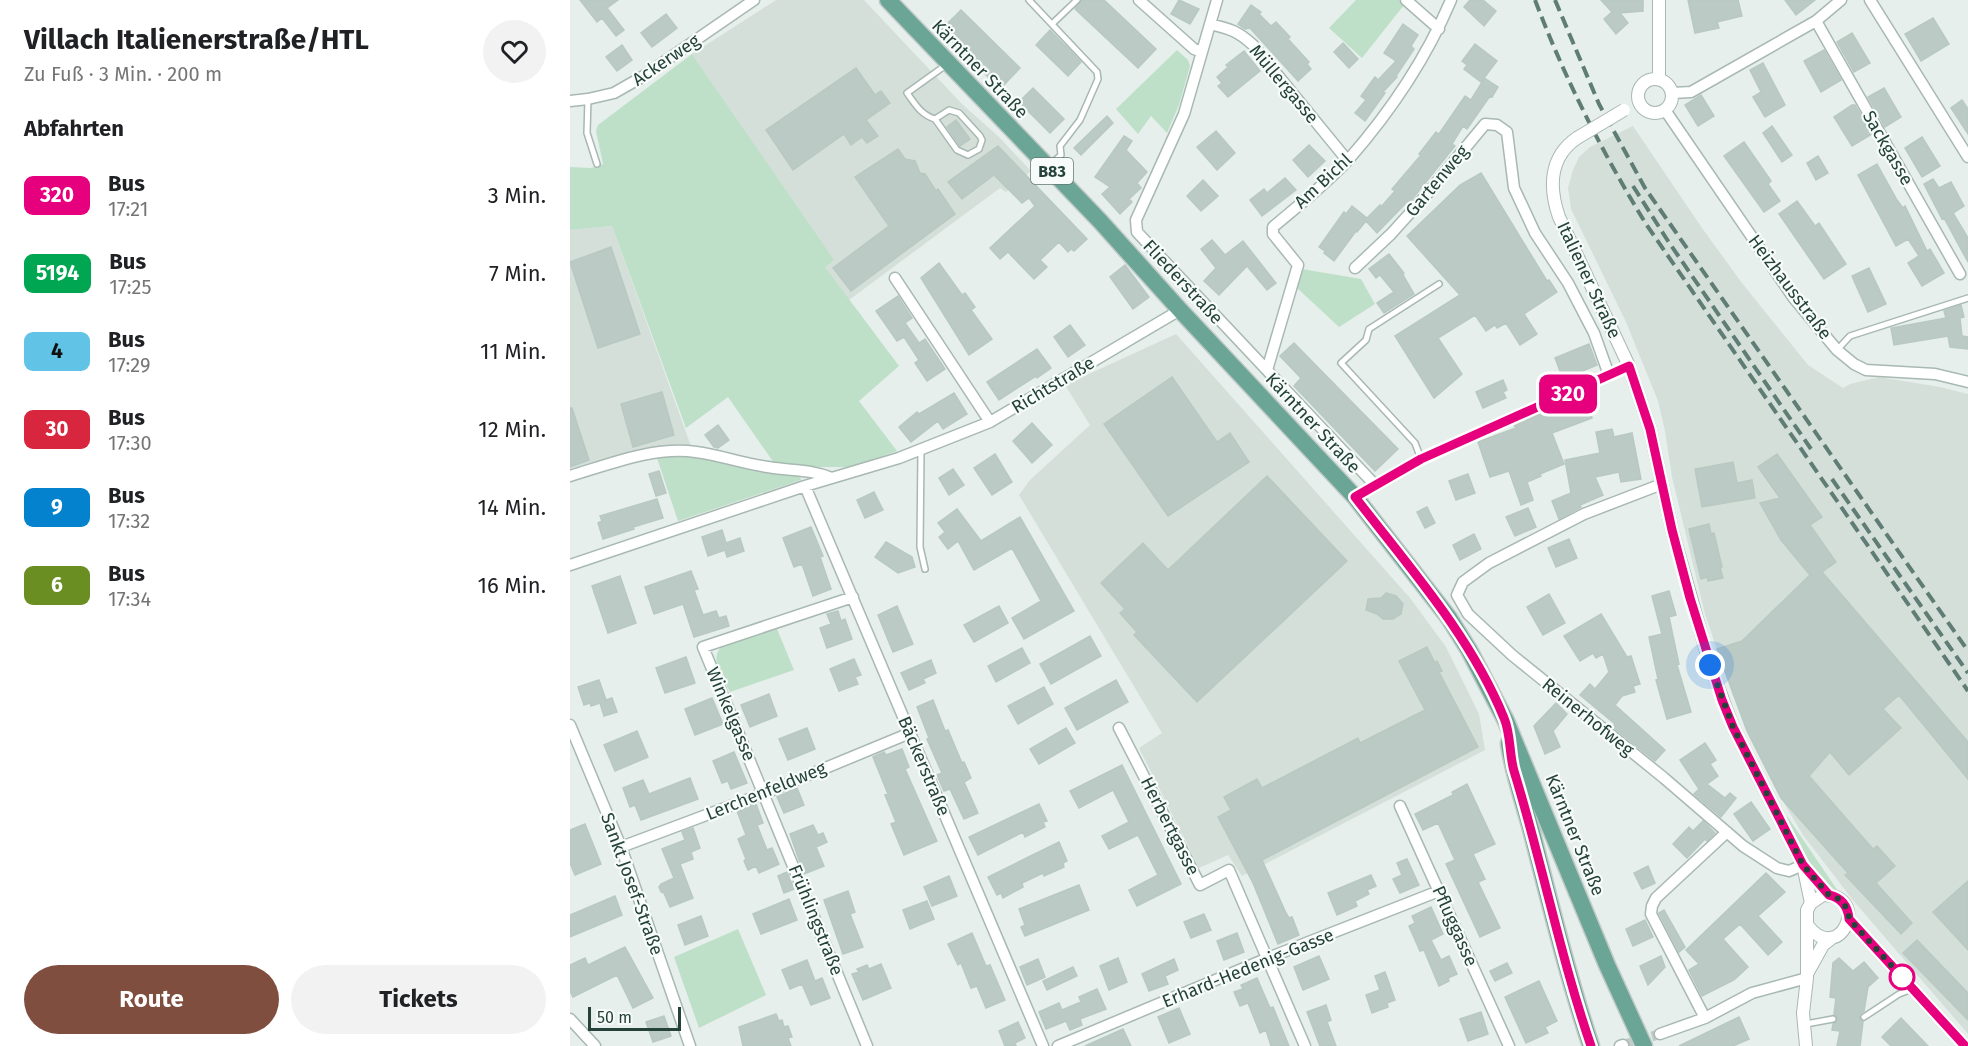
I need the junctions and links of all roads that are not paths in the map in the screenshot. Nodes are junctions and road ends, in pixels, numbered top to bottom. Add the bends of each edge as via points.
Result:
1 (754, 0) edge
2 (888, 0) edge
3 (1029, 0) edge
4 (1077, 0) edge
5 (1139, 0) edge
6 (1217, 0) edge
7 (1406, 0) edge
8 (1451, 0) edge
9 (1659, 0) edge
10 (1841, 0) edge
11 (1870, 0) edge
12 (1816, 21) junction
13 (1052, 24) junction
14 (1210, 24) junction
15 (1438, 29) junction
16 (1202, 52) junction
17 (948, 64) junction
18 (1659, 79) junction
19 (1672, 93) junction
20 (588, 99) junction
21 (570, 100) edge
22 (1638, 103) junction
23 (1665, 110) junction
24 (935, 119) junction
25 (1968, 157) edge
26 (1347, 160) junction
27 (597, 164) dead end
28 (1047, 166) junction
29 (1355, 268) dead end
30 (1960, 274) dead end
31 (894, 278) dead end
32 (1438, 284) dead end
33 (1968, 298) edge
34 (1180, 310) junction
35 (1837, 350) junction
36 (1629, 366) junction
37 (1267, 370) junction
38 (1609, 375) junction
39 (1968, 382) edge
40 (990, 422) junction
41 (921, 450) junction
42 (1421, 459) junction
43 (570, 476) edge
44 (832, 478) junction
45 (1662, 484) junction
46 (1374, 485) junction
47 (805, 486) junction
48 (1355, 497) junction
49 (570, 565) edge
50 (925, 569) dead end
51 (853, 597) junction
52 (1506, 721) junction
53 (570, 725) edge
54 (1119, 728) dead end
55 (910, 732) junction
56 (765, 793) junction
57 (1400, 806) dead end
58 (1727, 832) junction
59 (621, 847) junction
60 (1803, 865) junction
61 (1439, 891) junction
62 (1829, 895) junction
63 (1811, 903) junction
64 (1846, 925) junction
65 (1808, 926) junction
66 (1832, 938) junction
67 (1268, 958) junction
68 (1807, 976) junction
69 (1912, 988) junction
70 (1864, 1017) dead end
71 (1705, 1018) junction
72 (570, 1019) edge
73 (1833, 1020) dead end
74 (1805, 1024) junction
75 (1660, 1034) tunnel mouth
76 (595, 1046) edge
77 (690, 1046) edge
78 (867, 1046) edge
79 (1043, 1046) edge
80 (1058, 1046) edge
81 (1305, 1046) edge
82 (1509, 1046) edge
83 (1591, 1046) edge
84 (1644, 1046) edge
85 (1806, 1046) edge
86 (1965, 1046) edge

1 - 20 street, Ackerweg via 642,77 614,93
2 - 17 main road, Kärntner Straße / B83
3 - 13 lane
4 - 13 lane
5 - 16 street
6 - 14 street, Fliederstraße
7 - 15 street
8 - 15 street, Am Bichl
9 - 18 street
10 - 12 street
11 - 25 street
12 - 19 street via 1691,92
12 - 30 street, Sackgasse
13 - 28 lane via 1097,72 1098,79 1080,120 1060,146 1061,155
14 - 16 street, Fliederstraße
14 - 26 street, Müllergasse via 1229,28 1253,45
15 - 26 street, Am Bichl via 1407,84
16 - 37 street, Fliederstraße via 1184,114 1137,220 1137,232
17 - 24 lane via 907,93 918,109
17 - 28 main road, Kärntner Straße / B83
18 - 19 street
18 - 22 street via 1648,80 1640,87
19 - 23 street
20 - 21 street, Ackerweg
20 - 27 lane via 587,133
22 - 23 street via 1650,113
22 - 36 street, Italiener Straße, bridge via 1577,138 1563,151 1552,186 1559,217
23 - 35 street, Heizhausstraße via 1793,297
24 - 24 lane via 949,110 959,113 980,136 979,149 968,155 959,152
26 - 37 street, Am Bichl via 1273,226 1273,234 1298,265
28 - 34 main road, Kärntner Straße / B83
29 - 38 street, Gartenweg via 1391,234 1485,124 1497,125 1506,132 1514,188 1535,233 1568,283 1594,333
31 - 40 street
32 - 42 lane via 1370,329 1366,340 1341,363 1415,443
33 - 35 lane via 1850,336
34 - 40 street, Richtstraße
34 - 48 main road, Kärntner Straße / B83
35 - 39 street, Heizhausstraße via 1866,370 1935,374
36 - 38 street
36 - 45 street, Italiener Straße via 1650,429
37 - 46 street, Fliederstraße
38 - 42 street
40 - 41 street, Richtstraße
41 - 44 street, Richtstraße
41 - 50 lane via 920,547
42 - 46 street
43 - 44 street via 639,456 694,452 769,468 818,472
44 - 47 street, Richtstraße
45 - 58 street, Reinerhofweg via 1584,514 1489,563 1463,582 1457,595 1468,614 1512,655
45 - 60 street, Italiener Straße via 1690,598 1722,700
46 - 48 street
47 - 49 street, Richtstraße
47 - 51 street, Bäckerstraße
48 - 52 main road, Kärntner Straße / B83 via 1449,618
51 - 55 street, Bäckerstraße
51 - 56 street, Winkelgasse via 703,646
52 - 83 main road via 1511,759 1568,975
52 - 84 main road, Kärntner Straße / B83
53 - 59 street, Sankt Josef-Straße
54 - 67 street, Herbertgasse via 1200,885 1229,870
55 - 56 street, Lerchenfeldweg
55 - 79 street, Bäckerstraße
56 - 59 street, Lerchenfeldweg
56 - 78 street, Frühlingstraße
57 - 61 street, Pfluggasse
58 - 60 street, Reinerhofweg via 1777,868 1790,871
58 - 71 street via 1656,898 1651,914
59 - 77 street, Sankt Josef-Straße
60 - 62 street, Italiener Straße
60 - 63 street, Italiener Straße
61 - 67 street, Erhard-Hedenig-Gasse
61 - 82 street, Pfluggasse
62 - 63 street via 1819,896
62 - 64 street, Italiener Straße via 1844,903 1848,911
63 - 65 street, Italiener Straße via 1806,918
64 - 66 street
64 - 69 street, Italiener Straße via 1867,939
65 - 66 street via 1818,936
65 - 68 street, Italiener Straße
66 - 68 street via 1823,945
67 - 80 street, Erhard-Hedenig-Gasse
67 - 81 street, Herbertgasse
68 - 71 street via 1752,993
68 - 74 street, Italiener Straße
69 - 70 lane
69 - 86 street, Italiener Straße
71 - 75 street
72 - 76 street
73 - 74 lane
74 - 85 street, Italiener Straße

